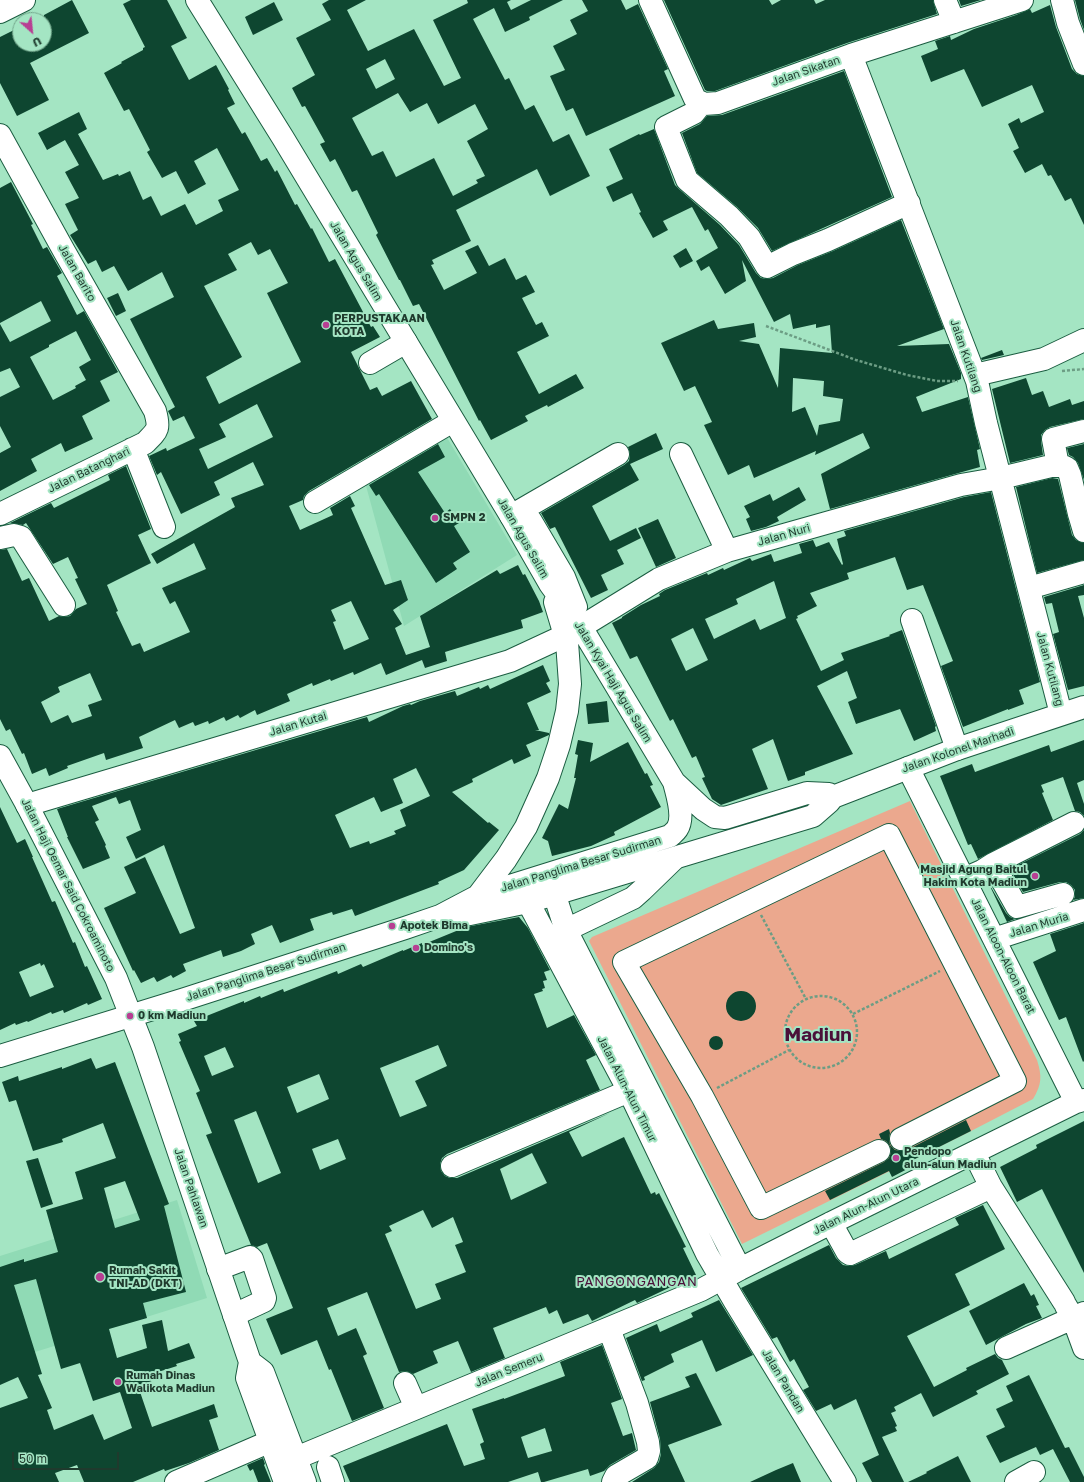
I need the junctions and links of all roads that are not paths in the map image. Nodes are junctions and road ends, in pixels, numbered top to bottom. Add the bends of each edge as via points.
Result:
1 (24, 0) edge
2 (197, 0) edge
3 (215, 0) edge
4 (650, 0) edge
5 (945, 0) edge
6 (1022, 0) edge
7 (1062, 0) edge
8 (0, 12) edge
9 (954, 22) junction
10 (851, 55) junction
11 (1084, 64) edge
12 (702, 103) junction
13 (0, 134) edge
14 (289, 134) junction
15 (909, 203) junction
16 (1084, 340) edge
17 (417, 351) junction
18 (370, 363) dead end
19 (976, 378) junction
20 (155, 411) joint
21 (453, 421) junction
22 (1084, 430) edge
23 (132, 449) junction
24 (618, 454) dead end
25 (681, 454) dead end
26 (1058, 466) junction
27 (1001, 478) junction
28 (315, 502) dead end
29 (518, 513) junction
30 (0, 514) edge
31 (164, 527) dead end
32 (1084, 531) edge
33 (0, 538) edge
34 (727, 550) junction
35 (1084, 572) edge
36 (1029, 588) junction
37 (64, 605) dead end
38 (912, 620) dead end
39 (573, 631) junction
40 (1084, 707) edge
41 (1061, 714) junction
42 (957, 749) junction
43 (0, 756) edge
44 (908, 768) junction
45 (7, 781) edge
46 (674, 782) junction
47 (833, 797) junction
48 (27, 805) junction
49 (1074, 823) dead end
50 (675, 858) junction
51 (993, 864) junction
52 (964, 879) junction
53 (554, 893) junction
54 (1063, 894) dead end
55 (478, 896) junction
56 (528, 902) junction
57 (1084, 910) edge
58 (440, 916) junction
59 (566, 930) junction
60 (994, 939) junction
61 (130, 1016) junction
62 (0, 1056) edge
63 (629, 1091) junction
64 (1080, 1101) edge
65 (901, 1139) dead end
66 (879, 1151) dead end
67 (974, 1153) junction
68 (452, 1166) dead end
69 (991, 1187) junction
70 (831, 1223) junction
71 (218, 1269) junction
72 (740, 1269) junction
73 (721, 1279) junction
74 (1076, 1310) edge
75 (234, 1315) junction
76 (609, 1328) junction
77 (1006, 1348) dead end
78 (1084, 1348) edge
79 (250, 1362) junction
80 (405, 1383) dead end
81 (416, 1408) junction
82 (271, 1441) junction
83 (296, 1458) junction
84 (176, 1482) edge
85 (285, 1482) edge
86 (305, 1482) edge
87 (613, 1482) edge
88 (845, 1482) edge

1 - 8 street
2 - 14 street
3 - 14 street
4 - 12 street via 695,99
5 - 9 street
6 - 9 street, Jalan Sikatan
7 - 11 street
9 - 10 street, Jalan Sikatan
10 - 12 street, Jalan Sikatan via 718,103
10 - 15 street, Jalan Kutilang
12 - 15 street via 694,113 666,127 677,155 687,180 749,237 767,267
13 - 20 street, Jalan Barito
14 - 17 street
15 - 19 street, Jalan Kutilang
16 - 19 street via 1044,359
17 - 18 street
17 - 21 street, Jalan Agus Salim
17 - 29 street
19 - 27 street, Jalan Kutilang
20 - 23 street, Jalan Batanghari via 159,423 155,433 145,443
21 - 28 street
21 - 29 street, Jalan Agus Salim
22 - 26 street via 1053,439
23 - 30 street, Jalan Batanghari
23 - 31 street
24 - 29 street
25 - 34 street
26 - 27 street, Jalan Nuri
26 - 32 street via 1067,468 1070,475
27 - 34 street, Jalan Nuri via 961,485
27 - 36 street, Jalan Kutilang
29 - 39 street, Jalan Agus Salim
29 - 39 street via 564,576 578,613
33 - 37 street via 14,535 21,537
34 - 39 street, Jalan Nuri via 659,579
35 - 36 street
36 - 41 street, Jalan Kutilang
38 - 42 street
39 - 46 street, Jalan Kyai Haji Agus Salim
39 - 48 street, Jalan Kutai via 510,661
39 - 55 street via 570,684 564,724 548,778 526,827
40 - 41 street, Jalan Kolonel Marhadi
41 - 42 street, Jalan Kolonel Marhadi
42 - 44 street, Jalan Kolonel Marhadi
43 - 45 street, Jalan Haji Oemar Said Cokroaminoto
44 - 47 street, Jalan Kolonel Marhadi
44 - 52 street, Jalan Aloon-Aloon Barat
45 - 48 street, Jalan Haji Oemar Said Cokroaminoto
46 - 47 street via 703,809 715,817 725,818 807,793 829,794
46 - 55 street, Jalan Panglima Besar Sudirman via 680,820 677,829 670,836
47 - 50 street, Jalan Kolonel Marhadi via 813,816
48 - 61 street, Jalan Haji Oemar Said Cokroaminoto via 116,978
49 - 51 street
50 - 53 street, Jalan Panglima Besar Sudirman
50 - 59 street via 633,898
51 - 52 street
51 - 54 street via 1017,907
52 - 60 street, Jalan Aloon-Aloon Barat
53 - 56 street, Jalan Panglima Besar Sudirman
53 - 59 street, Jalan Alun-Alun Timur
55 - 58 street, Jalan Panglima Besar Sudirman
56 - 58 street, Jalan Panglima Besar Sudirman via 470,914
56 - 63 street, Jalan Alun-Alun Timur
57 - 60 street, Jalan Muria
58 - 61 street, Jalan Panglima Besar Sudirman
59 - 72 street, Jalan Alun-Alun Timur
60 - 64 street, Jalan Aloon-Aloon Barat
61 - 62 street, Jalan Panglima Besar Sudirman
61 - 71 street, Jalan Pahlawan via 143,1047
63 - 68 street
63 - 73 street, Jalan Alun-Alun Timur
64 - 67 street, Jalan Alun-Alun Utara
65 - 66 street via 1015,1081 889,835 624,962 702,1096 761,1208
67 - 69 street
67 - 70 street, Jalan Alun-Alun Utara
69 - 70 street via 850,1254
69 - 74 street
70 - 72 street, Jalan Alun-Alun Utara
71 - 75 street, Jalan Pahlawan
71 - 75 street via 250,1257 252,1259 265,1298 264,1301
72 - 73 street, Jalan Alun-Alun Utara
73 - 76 street, Jalan Semeru via 701,1290
73 - 88 street, Jalan Pandan
74 - 77 street
74 - 78 street
75 - 79 street, Jalan Pahlawan
76 - 81 street, Jalan Semeru
76 - 87 street via 637,1403 649,1451 647,1458 616,1476
79 - 82 street, Jalan Pahlawan via 247,1378
79 - 83 street, Jalan Pahlawan via 263,1372
80 - 81 street
81 - 83 street, Jalan Semeru
82 - 84 street
82 - 85 street, Jalan Pahlawan
83 - 86 street, Jalan Pahlawan

